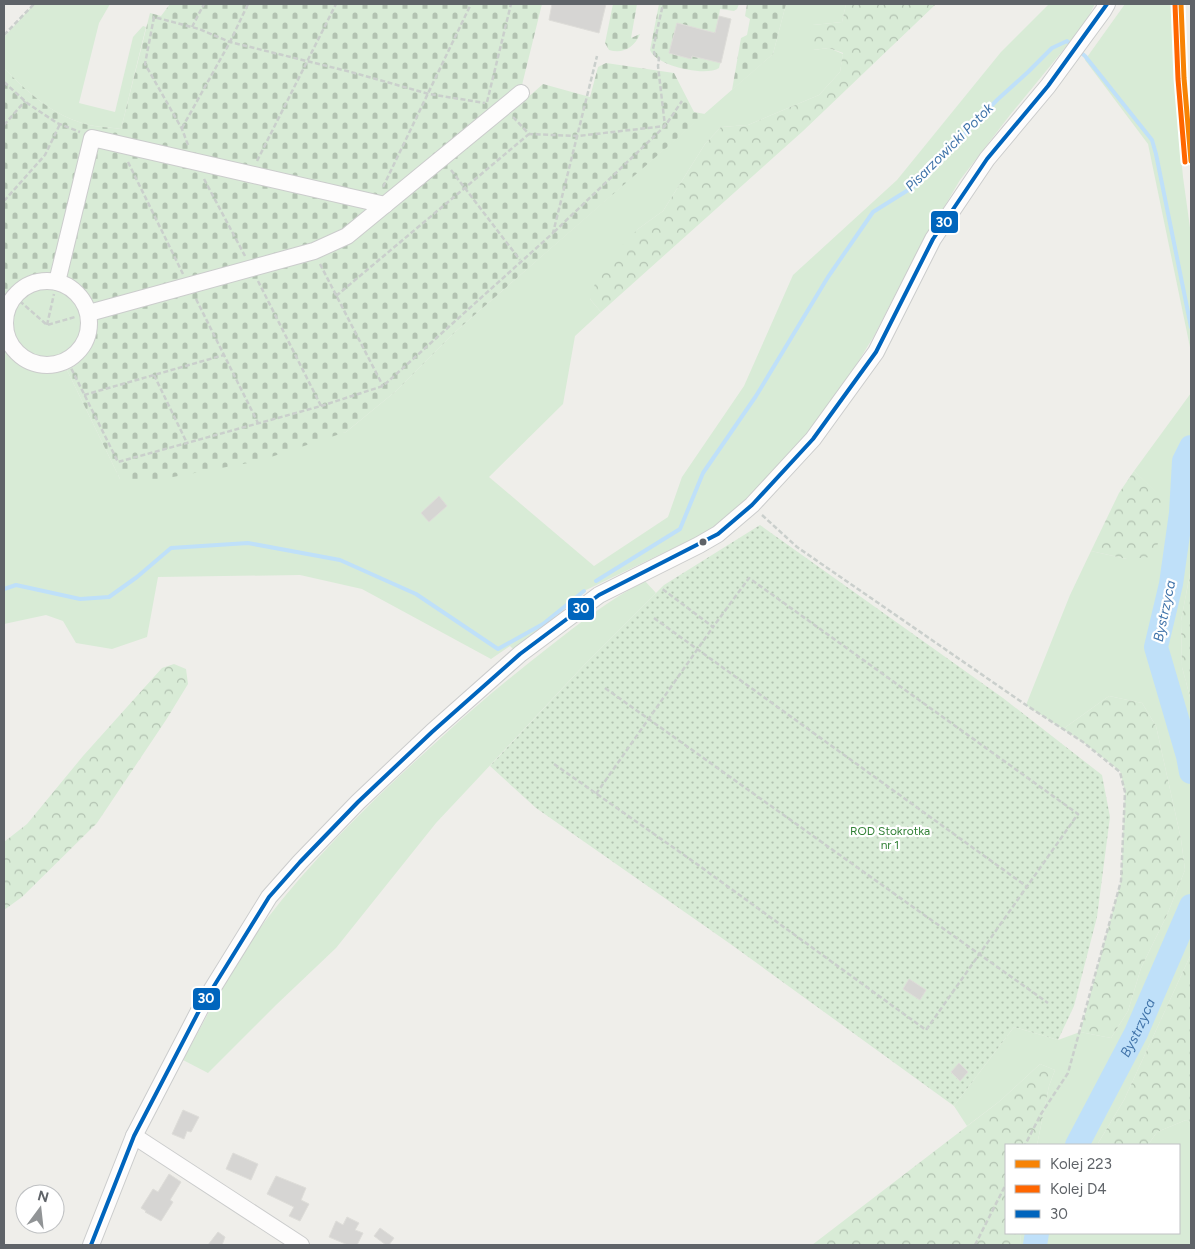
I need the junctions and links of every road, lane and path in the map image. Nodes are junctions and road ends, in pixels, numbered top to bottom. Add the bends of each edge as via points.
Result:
1 (34, 4) edge
2 (204, 4) edge
3 (248, 4) edge
4 (336, 4) edge
5 (471, 4) edge
6 (511, 4) edge
7 (1106, 4) edge
8 (192, 28) dead end
9 (4, 35) edge
10 (598, 56) dead end
11 (4, 82) edge
12 (521, 93) dead end
13 (25, 101) junction
14 (682, 101) dead end
15 (487, 104) dead end
16 (60, 124) junction
17 (4, 125) edge
18 (182, 129) dead end
19 (530, 134) dead end
20 (92, 138) junction
21 (442, 158) junction
22 (250, 175) junction
23 (465, 190) junction
24 (4, 201) edge
25 (380, 204) junction
26 (553, 233) junction
27 (314, 251) junction
28 (521, 261) junction
29 (57, 282) junction
30 (9, 291) edge
31 (336, 296) junction
32 (89, 313) junction
33 (47, 324) junction
34 (5, 334) edge
35 (224, 355) dead end
36 (154, 375) junction
37 (383, 386) junction
38 (84, 395) dead end
39 (321, 406) dead end
40 (187, 443) dead end
41 (752, 505) junction
42 (660, 588) dead end
43 (654, 618) dead end
44 (713, 627) junction
45 (697, 649) junction
46 (605, 688) dead end
47 (648, 719) junction
48 (554, 764) dead end
49 (596, 794) junction
50 (1027, 887) junction
51 (980, 954) junction
52 (1048, 1003) dead end
53 (134, 1136) junction
54 (1026, 1144) edge
55 (1005, 1186) edge
56 (91, 1245) edge
57 (301, 1245) edge
58 (976, 1245) edge

1 - 9 path
2 - 8 path
3 - 18 path
4 - 22 path
5 - 25 path
6 - 15 path
7 - 41 street via 1048,86 987,159 933,239 876,352 813,439
10 - 26 path
11 - 13 path
12 - 21 street
13 - 16 path
13 - 17 path
14 - 26 path via 665,126
16 - 20 path
16 - 24 path via 45,156
19 - 23 path
20 - 22 street
20 - 29 street
21 - 23 path
21 - 25 street
22 - 25 street
23 - 28 path
23 - 31 path
25 - 27 street via 347,236
26 - 28 path
27 - 31 path
27 - 32 street
28 - 37 path
29 - 30 street via 33,283
29 - 32 street via 71,288
29 - 33 path
30 - 33 path
30 - 34 street
31 - 37 path
32 - 33 path
32 - 34 street via 89,334 85,344 68,362 55,366 38,365 22,358
35 - 36 path
36 - 38 path
36 - 40 path
37 - 39 path
41 - 53 street via 718,534 600,595 520,654 432,732 326,835 269,897 246,933 202,1007
41 - 54 path via 797,548 1084,742 1120,772 1125,792 1121,881 1068,1074 1041,1114
42 - 44 path
43 - 45 path
44 - 45 path
44 - 50 path via 749,578 1078,814
45 - 47 path
45 - 50 path
46 - 47 path
47 - 49 path
47 - 51 path
48 - 49 path
49 - 51 path via 926,1030
50 - 51 path
51 - 52 path
53 - 56 street
53 - 57 street
55 - 58 path

